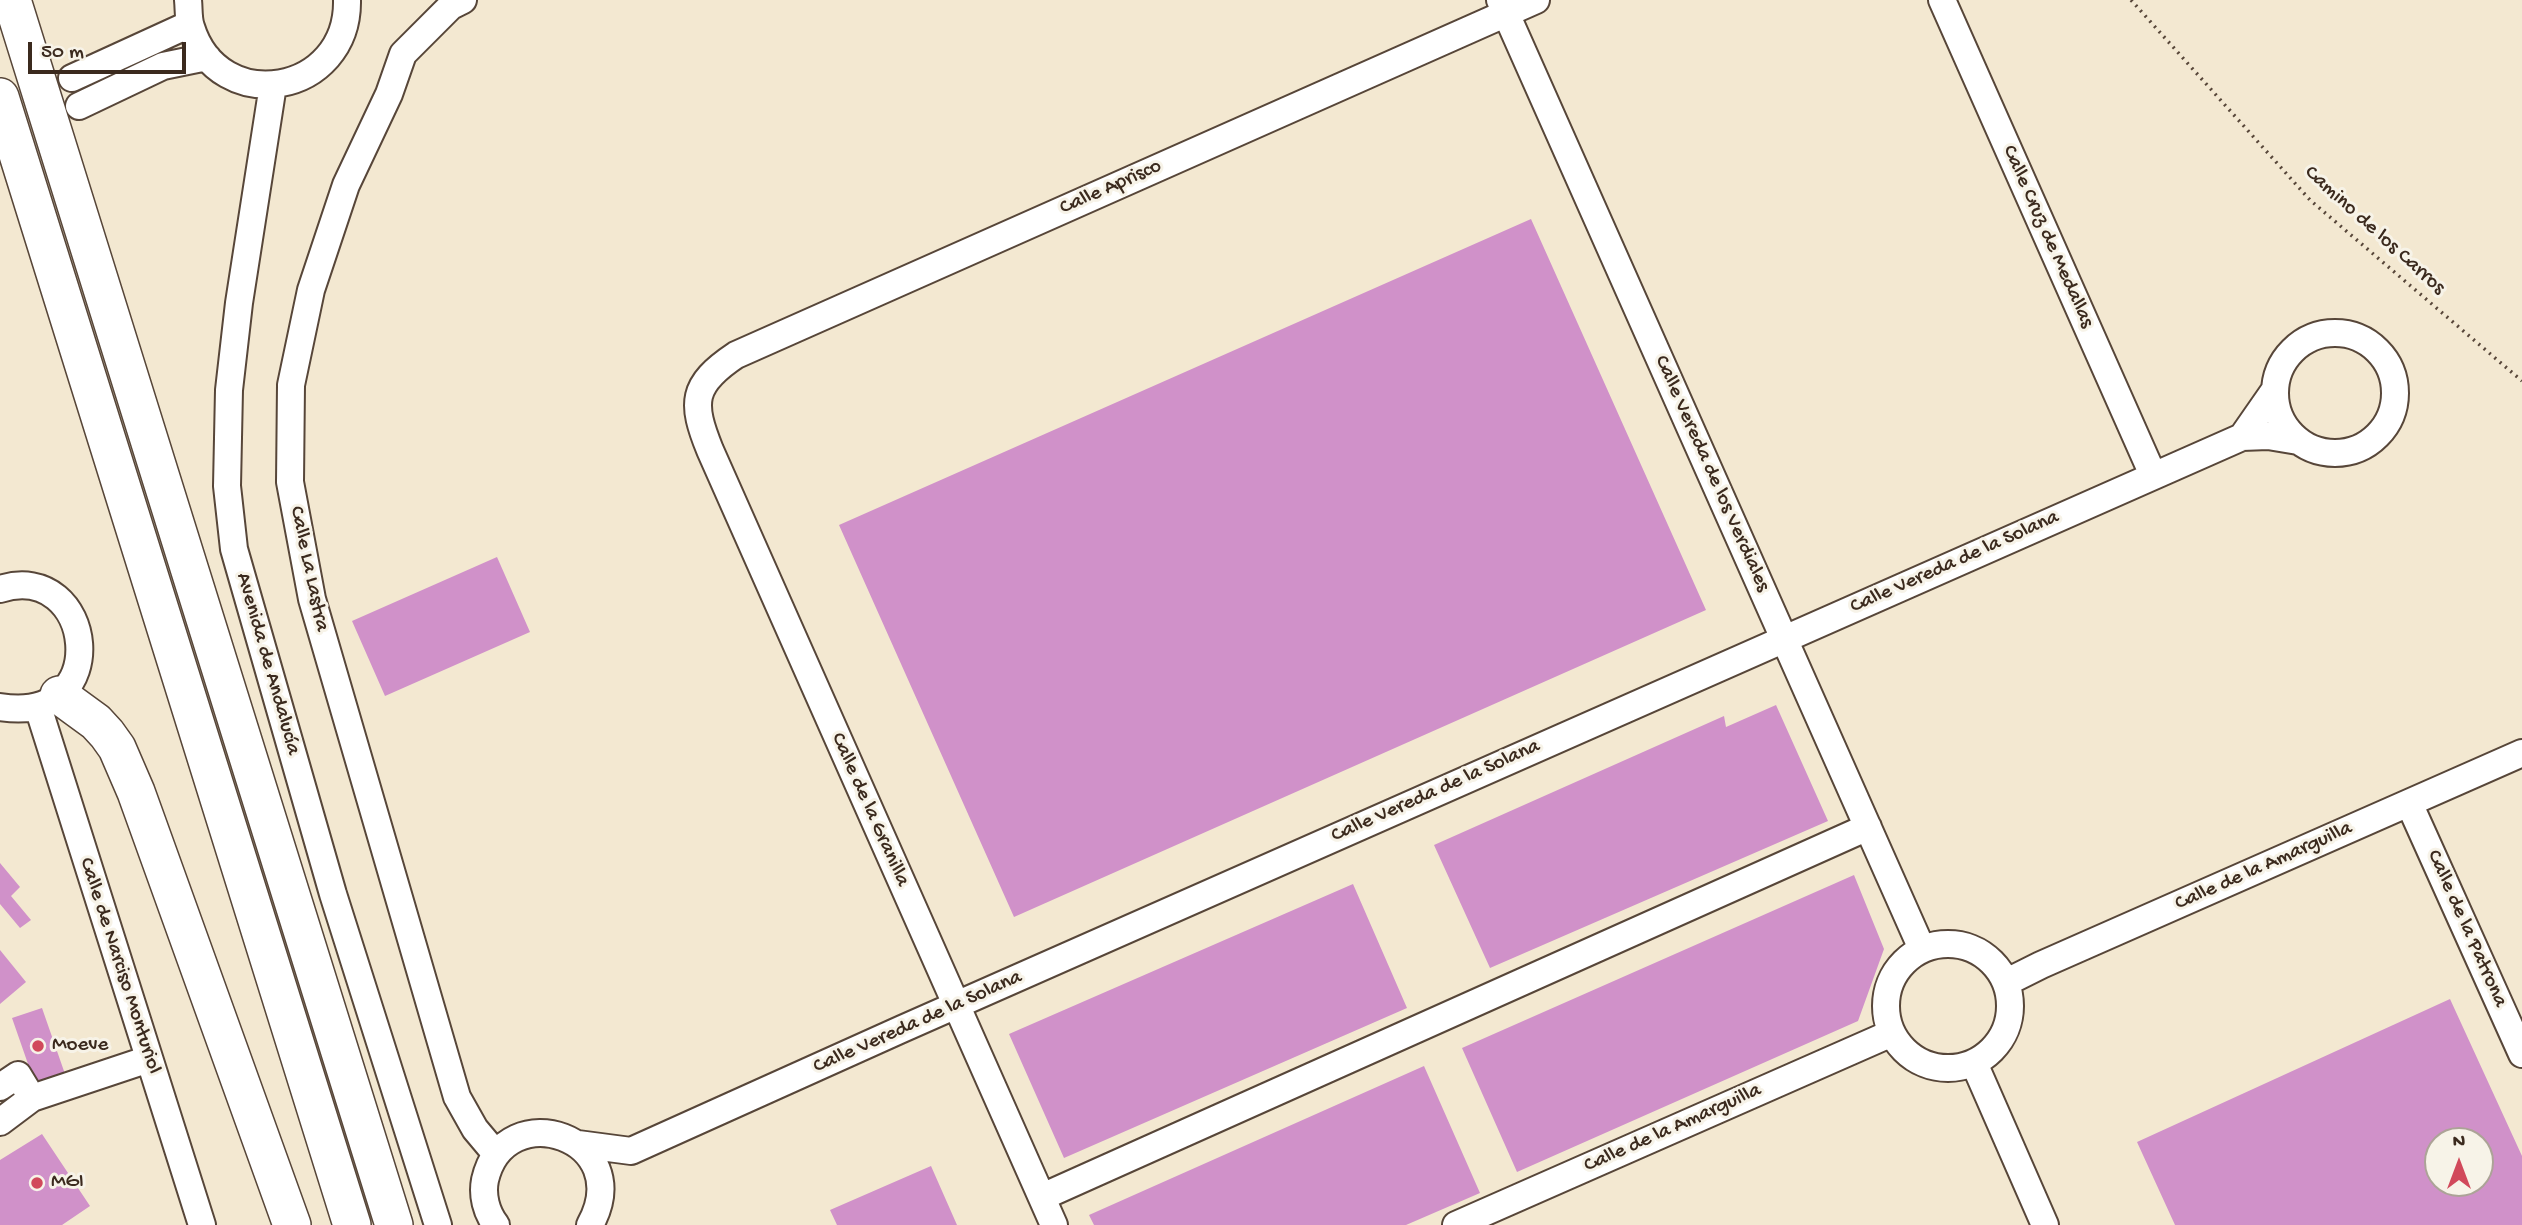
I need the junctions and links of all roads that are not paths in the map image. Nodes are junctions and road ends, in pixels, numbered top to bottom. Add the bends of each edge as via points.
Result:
1 (12, 0) edge
2 (463, 0) edge
3 (1536, 0) edge
4 (1942, 0) edge
5 (351, 5) edge
6 (1503, 6) edge
7 (189, 12) edge
8 (207, 57) junction
9 (72, 78) dead end
10 (274, 85) junction
11 (0, 97) edge
12 (79, 106) dead end
13 (2274, 391) junction
14 (698, 392) joint
15 (2242, 436) junction
16 (2298, 441) junction
17 (2153, 475) junction
18 (0, 589) edge
19 (1784, 638) junction
20 (48, 701) junction
21 (0, 707) edge
22 (2522, 753) edge
23 (2409, 803) junction
24 (1868, 827) junction
25 (1922, 949) junction
26 (2007, 982) junction
27 (958, 1005) junction
28 (1892, 1033) junction
29 (2522, 1054) edge
30 (149, 1059) junction
31 (1975, 1063) junction
32 (0, 1087) edge
33 (32, 1098) junction
34 (0, 1122) edge
35 (578, 1144) junction
36 (631, 1151) junction
37 (496, 1154) junction
38 (601, 1194) junction
39 (1042, 1197) junction
40 (202, 1225) edge
41 (292, 1225) edge
42 (352, 1225) edge
43 (394, 1225) edge
44 (438, 1225) edge
45 (496, 1225) edge
46 (590, 1225) edge
47 (1054, 1225) edge
48 (1456, 1225) edge
49 (2045, 1225) edge

1 - 43 highway
2 - 37 street, Calle La Lastra via 451,6 403,54 346,184 311,290 291,385 290,482 312,599 457,1097
3 - 6 street, Calle Aprisco
4 - 17 street, Calle Cruz de Medallas
5 - 10 street via 339,42 323,64 300,79
6 - 14 street, Calle Aprisco via 736,355 714,369
6 - 19 street, Calle Vereda de los Verdiales
7 - 8 street via 196,42
7 - 9 street
8 - 10 street via 226,74 248,83
8 - 12 street via 163,66
10 - 44 street, Avenida de Andalucía via 229,390 227,486 234,549 333,894
11 - 42 highway
13 - 15 street
13 - 16 street via 2285,427
13 - 16 street via 2288,354 2323,334 2343,333 2362,339 2379,351 2390,367 2395,407 2374,440 2336,454 2316,451
14 - 27 street, Calle de la Granilla via 699,422 710,450
15 - 16 street, Calle Vereda de la Solana
15 - 17 street, Calle Vereda de la Solana
17 - 19 street, Calle Vereda de la Solana
18 - 20 street via 26,586 42,590 69,611 77,626 80,660 69,685
19 - 24 street, Calle Vereda de los Verdiales
19 - 27 street, Calle Vereda de la Solana
20 - 21 street via 19,710
20 - 30 street, Calle de Narciso Monturiol
20 - 41 highway via 96,722 117,748
22 - 23 street, Calle de la Amarguilla
23 - 26 street, Calle de la Amarguilla
23 - 29 street, Calle de la Patrona
24 - 25 street, Calle Vereda de los Verdiales
24 - 39 street
25 - 26 street via 1946,943 1971,947 1993,961
25 - 28 street via 1902,964 1889,985 1885,1009
26 - 31 street via 2011,1006 2007,1029 1994,1049
27 - 36 street, Calle Vereda de la Solana
27 - 39 street, Calle de la Granilla
28 - 31 street via 1906,1053 1927,1065 1951,1069
28 - 48 street, Calle de la Amarguilla
30 - 33 street
30 - 40 street, Calle de Narciso Monturiol
31 - 49 street
32 - 33 street via 18,1075
33 - 34 street
35 - 36 street
35 - 37 street via 544,1132 509,1142
35 - 38 street via 596,1166
36 - 38 street
37 - 45 street via 484,1185 485,1203
38 - 46 street
39 - 47 street, Calle de la Granilla

